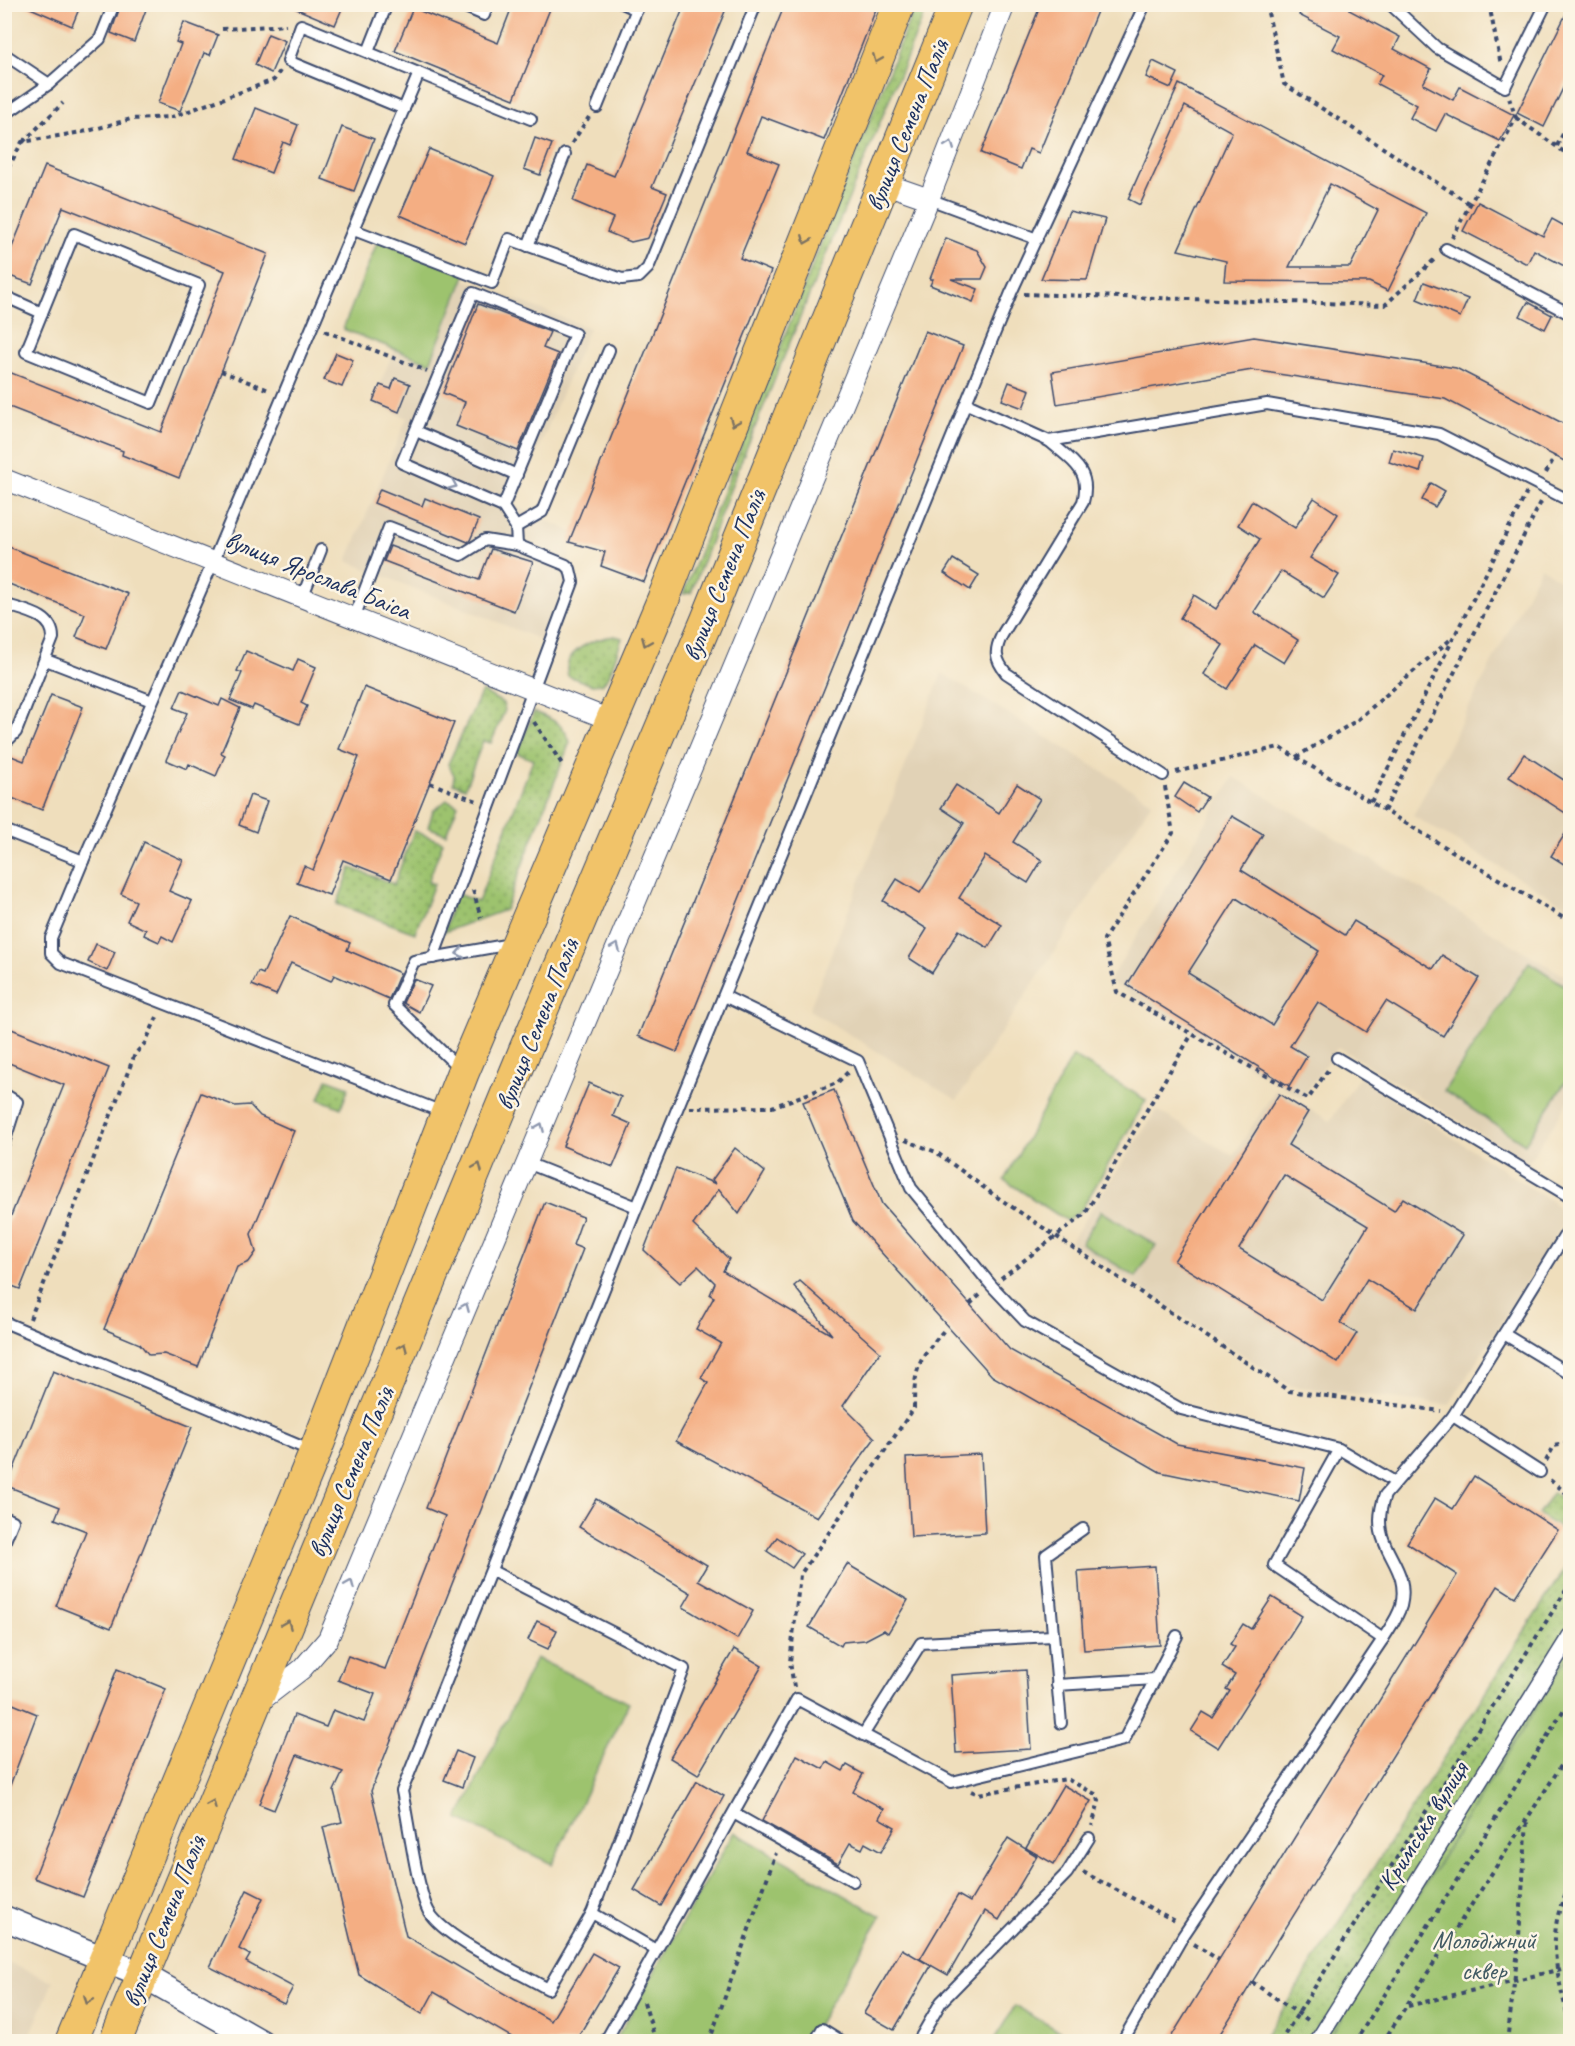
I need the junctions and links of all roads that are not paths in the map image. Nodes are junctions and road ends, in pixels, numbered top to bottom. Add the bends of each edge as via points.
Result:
1 (114, 4) edge
2 (387, 4) edge
3 (458, 4) edge
4 (488, 4) edge
5 (624, 4) edge
6 (756, 4) edge
7 (899, 4) edge
8 (956, 4) edge
9 (1005, 4) edge
10 (1145, 4) edge
11 (1390, 4) edge
12 (1546, 4) edge
13 (638, 7) edge
14 (368, 52) junction
15 (4, 54) edge
16 (419, 73) junction
17 (49, 84) junction
18 (597, 107) road end
19 (404, 109) junction
20 (4, 115) edge
21 (531, 119) dead end
22 (565, 154) road end
23 (883, 183) junction
24 (929, 199) junction
25 (354, 230) junction
26 (1037, 239) junction
27 (528, 246) junction
28 (1446, 249) road end
29 (4, 296) edge
30 (42, 313) junction
31 (1570, 314) edge
32 (609, 350) dead end
33 (966, 404) junction
34 (416, 431) junction
35 (1049, 441) junction
36 (517, 475) junction
37 (4, 479) edge
38 (1570, 501) edge
39 (503, 507) junction
40 (516, 527) junction
41 (517, 545) junction
42 (321, 550) dead end
43 (213, 562) junction
44 (302, 598) junction
45 (663, 600) junction
46 (4, 604) edge
47 (354, 618) junction
48 (707, 620) junction
49 (46, 660) junction
50 (535, 690) junction
51 (152, 701) junction
52 (612, 721) junction
53 (4, 739) edge
54 (1163, 775) road end
55 (4, 830) edge
56 (83, 861) junction
57 (518, 943) junction
58 (433, 958) junction
59 (724, 996) junction
60 (1336, 1058) road end
61 (463, 1072) junction
62 (4, 1094) edge
63 (448, 1114) junction
64 (4, 1143) edge
65 (525, 1162) junction
66 (1570, 1197) edge
67 (637, 1207) junction
68 (1570, 1227) edge
69 (4, 1322) edge
70 (1503, 1334) junction
71 (1570, 1374) edge
72 (1453, 1416) junction
73 (1339, 1449) junction
74 (315, 1452) junction
75 (1540, 1472) road end
76 (1395, 1482) junction
77 (4, 1517) edge
78 (1083, 1529) dead end
79 (4, 1543) edge
80 (492, 1570) junction
81 (1053, 1636) junction
82 (1177, 1636) dead end
83 (1570, 1636) edge
84 (1383, 1639) junction
85 (1155, 1680) junction
86 (1058, 1685) junction
87 (251, 1709) junction
88 (1060, 1723) dead end
89 (863, 1735) junction
90 (735, 1814) junction
91 (1089, 1838) road end
92 (853, 1881) dead end
93 (592, 1913) junction
94 (4, 1918) edge
95 (656, 1950) junction
96 (104, 1959) junction
97 (141, 1974) junction
98 (1320, 2036) edge
99 (71, 2042) edge
100 (115, 2042) edge
101 (261, 2042) edge
102 (605, 2042) edge
103 (815, 2042) edge
104 (843, 2042) edge
105 (918, 2042) edge
106 (1122, 2042) edge

1 - 17 lane via 100,39
2 - 14 lane
3 - 4 lane via 484,15
5 - 13 lane
6 - 27 lane via 644,273 634,279 622,279
7 -> 45 main road, вулиця Семена Палія
8 - 23 main road, вулиця Семена Палія
24 -> 9 street
10 - 26 lane
11 - 12 lane via 1437,48 1505,87
13 - 18 lane
14 - 16 lane
14 - 19 lane via 301,25 288,61
15 - 17 lane
16 - 19 lane
16 - 21 lane
17 - 20 lane
19 - 25 lane
22 - 27 lane
23 - 24 street
23 - 48 main road, вулиця Семена Палія
24 - 26 lane
65 -> 24 street
25 - 27 lane via 492,283 509,239
25 - 43 lane
26 - 33 lane
28 - 31 lane
29 - 30 lane
30 - 30 lane via 74,234 199,285 151,403 26,352
32 - 40 lane via 542,512
33 - 35 lane
33 - 59 lane
34 - 36 lane
34 - 36 lane via 473,293 574,334
34 -> 39 lane via 402,463
35 - 38 lane via 1268,404 1439,434
35 - 54 lane via 1076,465 1087,488 1083,502 1002,635 996,648 997,661 1006,673
36 - 39 lane
37 - 43 street, вулиця Ярослава Баіса
39 - 40 lane
40 - 41 lane
41 - 47 lane via 485,540 461,555 389,527
41 - 50 lane via 560,561 573,575
42 - 44 lane
43 - 44 street, вулиця Ярослава Баіса
43 - 51 lane
44 - 47 street, вулиця Ярослава Баіса
45 - 48 main road
45 -> 52 main road, вулиця Семена Палія
46 - 49 lane via 46,619 53,627
47 - 50 street, вулиця Ярослава Баіса
87 -> 48 main road, вулиця Семена Палія
49 - 51 lane
49 - 53 lane via 16,732
50 - 52 street, вулиця Ярослава Баіса
50 - 58 lane
51 - 56 lane
52 - 57 main road, вулиця Семена Палія
55 - 56 lane
56 - 63 lane via 51,938 51,953 61,963
57 -> 58 lane
57 - 61 main road, вулиця Семена Палія
58 - 61 lane via 414,960 394,1005
59 - 67 lane
59 - 73 lane via 858,1061 910,1188 1025,1321 1181,1409
60 - 66 lane
61 - 63 main road, вулиця Семена Палія
62 - 64 lane via 17,1102
63 - 74 main road, вулиця Семена Палія
65 - 67 lane
87 -> 65 street via 302,1669 328,1639
67 - 80 lane
68 - 70 lane
69 - 74 lane
70 - 71 lane
70 - 72 lane
72 - 75 lane
72 - 76 lane
73 - 76 lane
73 - 84 lane via 1274,1565
74 - 96 main road, вулиця Семена Палія
76 - 84 lane via 1379,1511 1378,1528 1383,1544 1396,1562 1402,1584 1401,1607
77 - 79 lane via 13,1521
78 - 81 lane via 1046,1555
80 - 93 lane via 684,1669
80 - 93 lane via 402,1791 422,1890 429,1912 446,1930 548,1989
81 - 86 lane
81 - 89 lane via 921,1643
82 - 85 lane
83 - 98 street, Кримська вулиця
84 - 106 lane via 1186,1932
85 - 86 lane
85 - 89 lane via 1125,1740 952,1782
86 - 88 lane
97 -> 87 main road, вулиця Семена Палія
89 - 90 lane via 797,1700
90 - 92 lane
90 - 95 lane
91 - 105 lane via 1072,1866 941,2002
93 - 95 lane
94 - 96 street
95 - 102 lane
96 - 97 street
96 -> 99 main road, вулиця Семена Палія
97 - 100 main road, вулиця Семена Палія
97 - 101 street
103 - 104 lane via 822,2029

